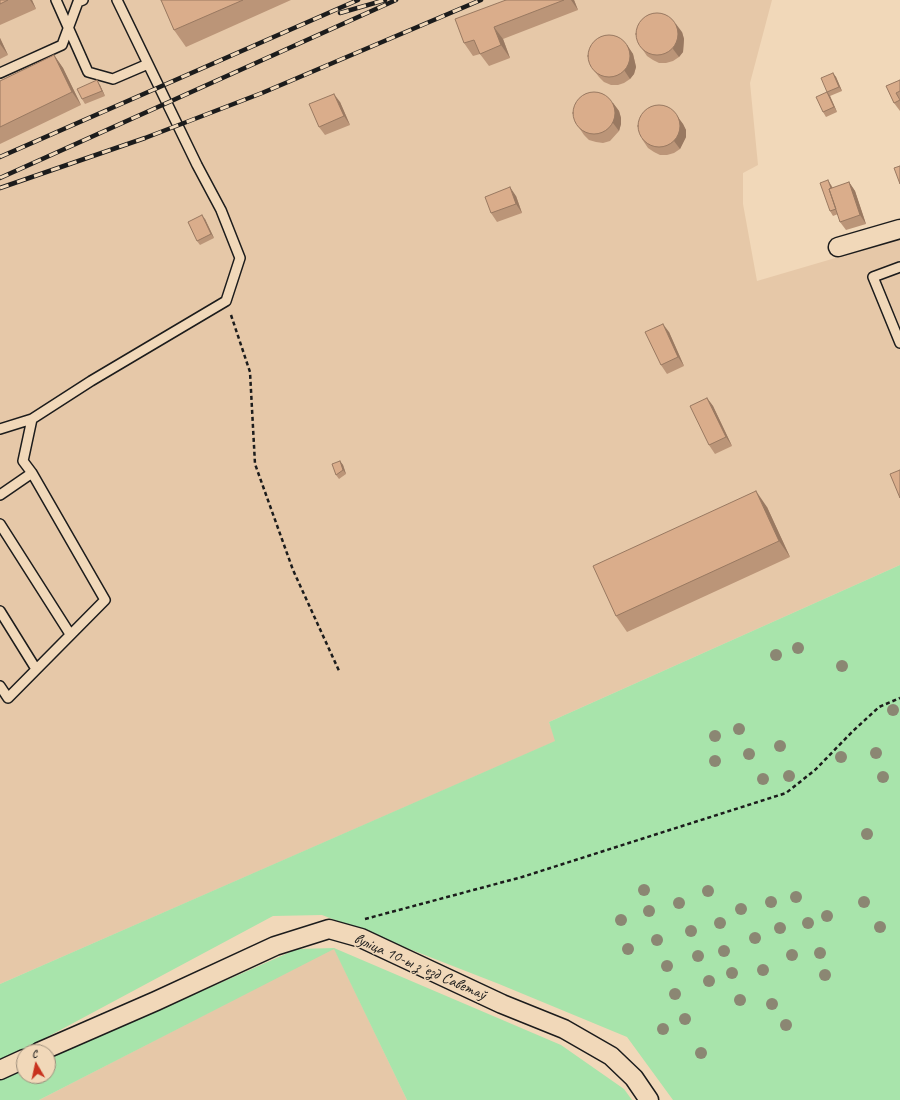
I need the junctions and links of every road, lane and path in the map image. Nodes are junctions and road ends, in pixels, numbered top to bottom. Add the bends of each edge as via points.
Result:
1 (56, 0) edge
2 (83, 0) edge
3 (117, 0) edge
4 (68, 28) junction
5 (148, 64) junction
6 (0, 73) edge
7 (900, 229) edge
8 (838, 247) dead end
9 (900, 267) edge
10 (226, 301) junction
11 (900, 343) edge
12 (32, 419) junction
13 (0, 429) edge
14 (32, 473) junction
15 (0, 495) edge
16 (0, 524) edge
17 (0, 611) edge
18 (70, 634) junction
19 (36, 669) junction
20 (340, 673) dead end
21 (0, 686) edge
22 (900, 698) edge
23 (360, 921) dead end
24 (56, 1045) edge
25 (16, 1063) edge
26 (0, 1070) edge
27 (649, 1100) edge

1 - 4 lane
2 - 4 lane via 78,2
3 - 5 lane
4 - 5 lane via 88,72 114,79
4 - 6 lane via 62,45
5 - 10 lane via 221,210 240,258
7 - 8 street
9 - 11 lane via 873,277
10 - 12 lane
10 - 20 path via 250,372 255,464 293,570
12 - 13 lane
12 - 14 lane via 23,461
14 - 15 lane
14 - 18 lane via 104,600
16 - 18 lane
17 - 19 lane
18 - 19 lane
19 - 21 lane via 8,698
22 - 23 path via 879,707 815,770 786,793 522,877
24 - 27 street, вуліца 10-ы зʼезд Саветаў via 275,946 329,929 361,938 502,1004 564,1029 611,1056 634,1078
25 - 26 street

